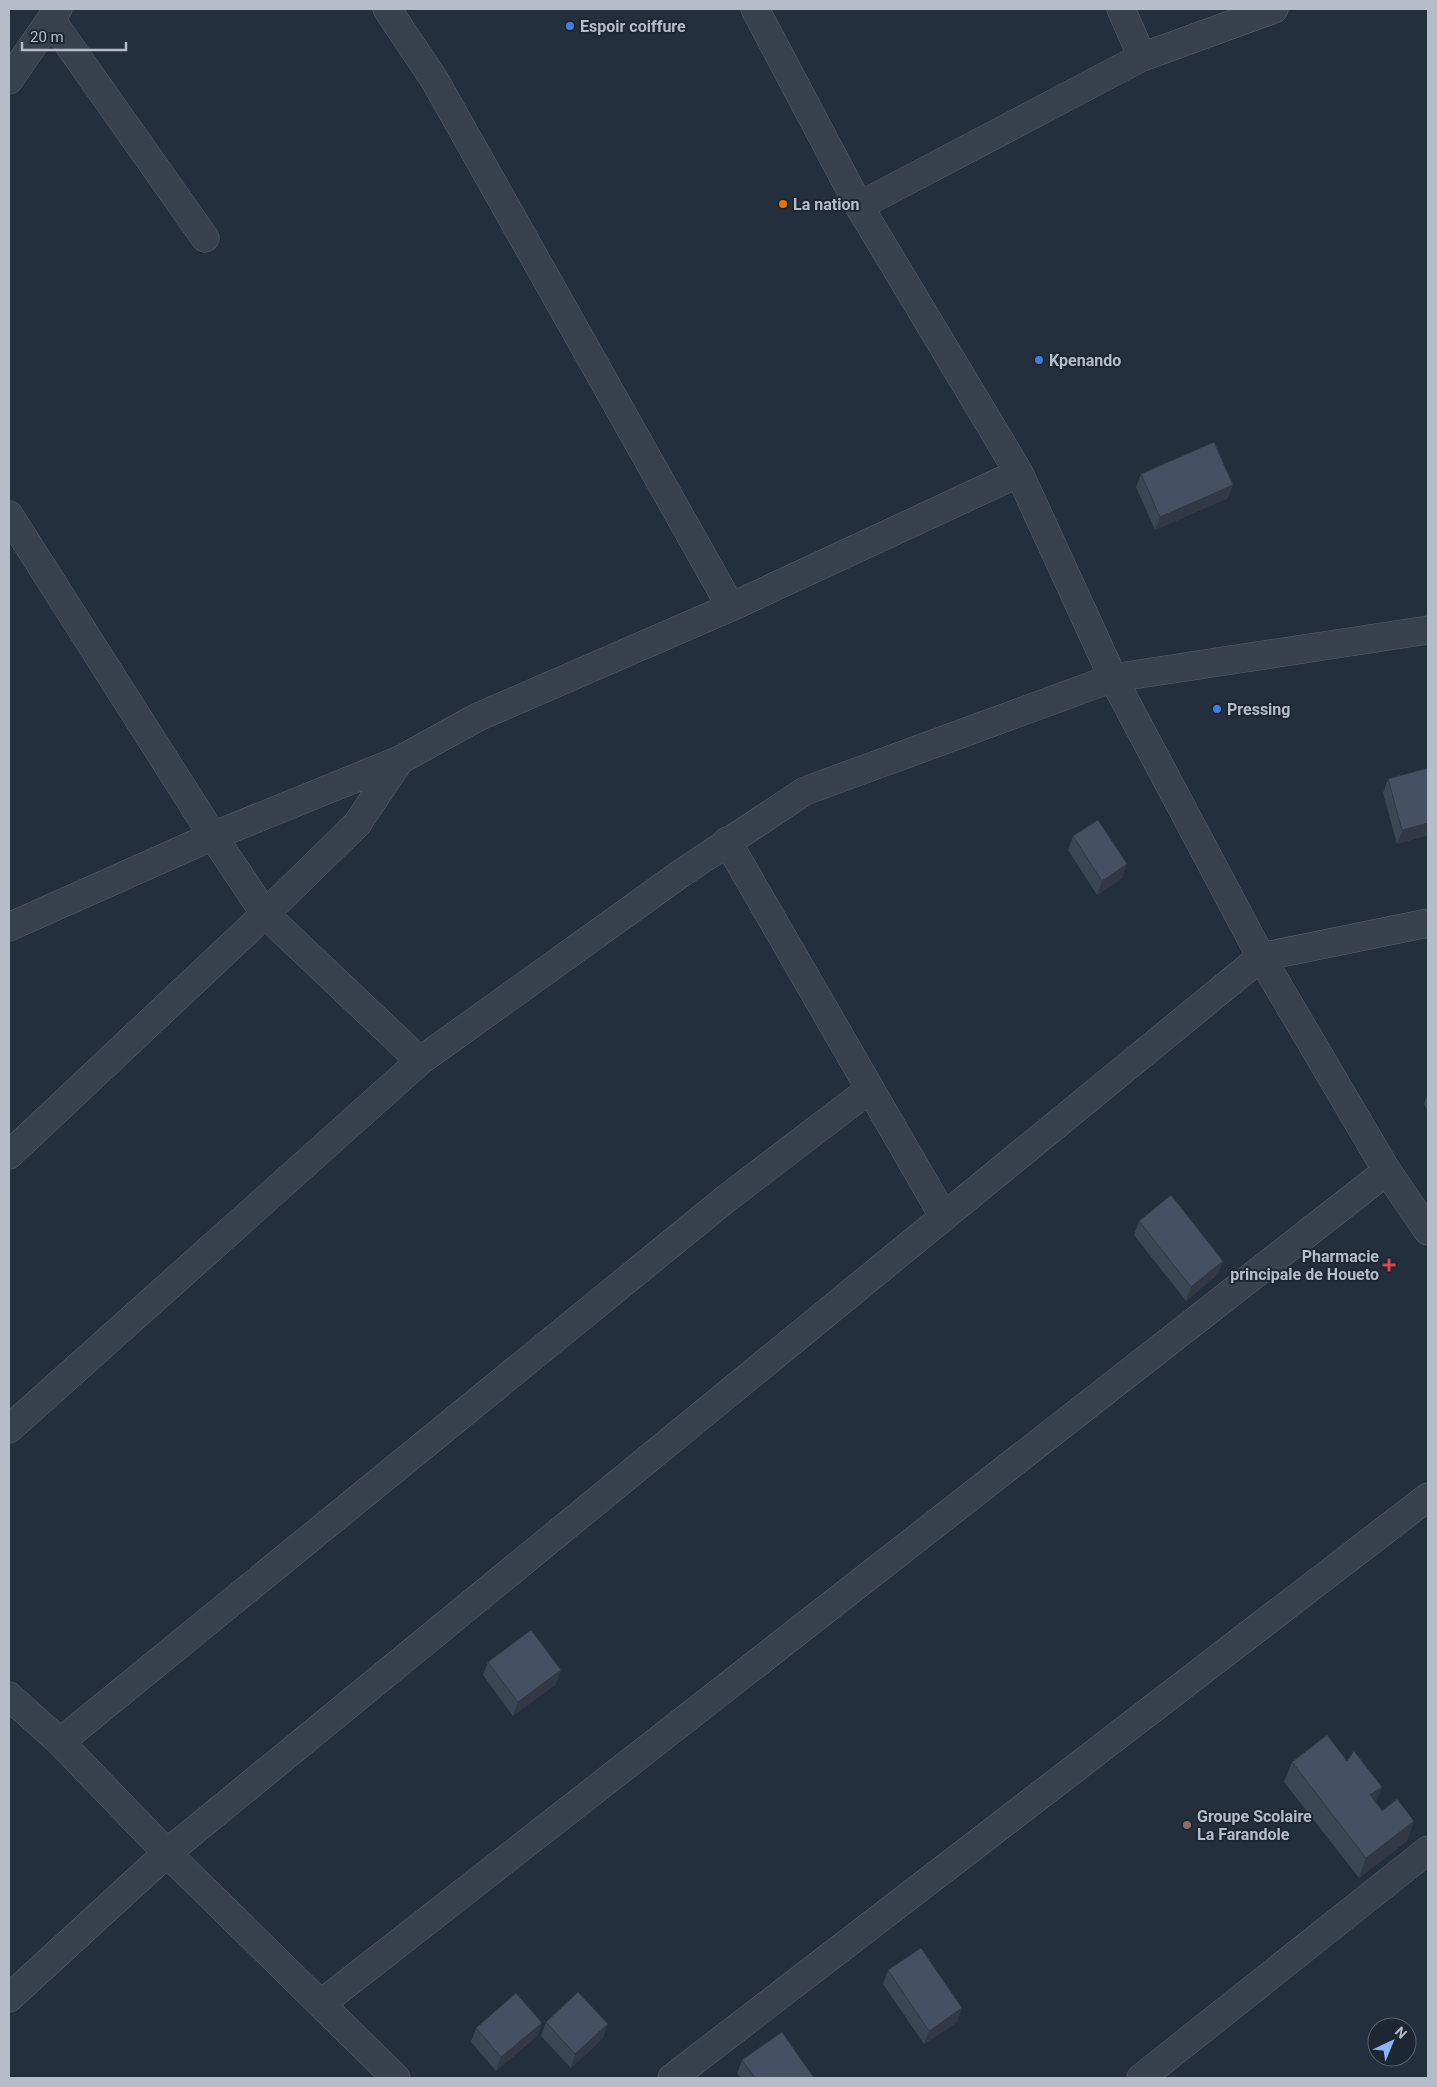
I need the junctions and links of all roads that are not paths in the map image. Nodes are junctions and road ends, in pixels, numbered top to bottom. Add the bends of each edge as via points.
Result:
1 (387, 9) edge
2 (755, 9) edge
3 (1121, 9) edge
4 (1274, 9) edge
5 (55, 15) edge
6 (1142, 56) junction
7 (9, 80) edge
8 (859, 206) junction
9 (205, 238) dead end
10 (1019, 473) junction
11 (9, 515) edge
12 (731, 607) junction
13 (1428, 630) edge
14 (1113, 678) junction
15 (400, 760) junction
16 (213, 836) junction
17 (727, 841) junction
18 (265, 914) junction
19 (1428, 923) edge
20 (9, 927) edge
21 (1261, 957) junction
22 (420, 1061) junction
23 (870, 1090) junction
24 (9, 1155) edge
25 (1387, 1172) junction
26 (944, 1218) junction
27 (1428, 1232) edge
28 (9, 1429) edge
29 (1428, 1497) edge
30 (9, 1696) edge
31 (60, 1742) junction
32 (1428, 1850) edge
33 (167, 1854) junction
34 (9, 1998) edge
35 (322, 2003) junction
36 (396, 2078) edge
37 (672, 2078) edge
38 (1141, 2078) edge

1 - 12 street via 434,79
2 - 8 street
3 - 6 street
4 - 6 street
5 - 7 street
5 - 9 street
6 - 8 street
8 - 10 street
10 - 12 street
10 - 14 street
11 - 16 street
12 - 15 street via 478,717
13 - 14 street
14 - 17 street via 805,791
14 - 21 street
15 - 16 street
15 - 18 street via 357,824
16 - 18 street
16 - 20 street
17 - 22 street
17 - 23 street
18 - 22 street
18 - 24 street
19 - 21 street
21 - 25 street
21 - 26 street
22 - 28 street
23 - 26 street
23 - 31 street via 727,1198
25 - 27 street
25 - 35 street
26 - 33 street
29 - 37 street
30 - 31 street
31 - 33 street
32 - 38 street
33 - 34 street
33 - 35 street
35 - 36 street

